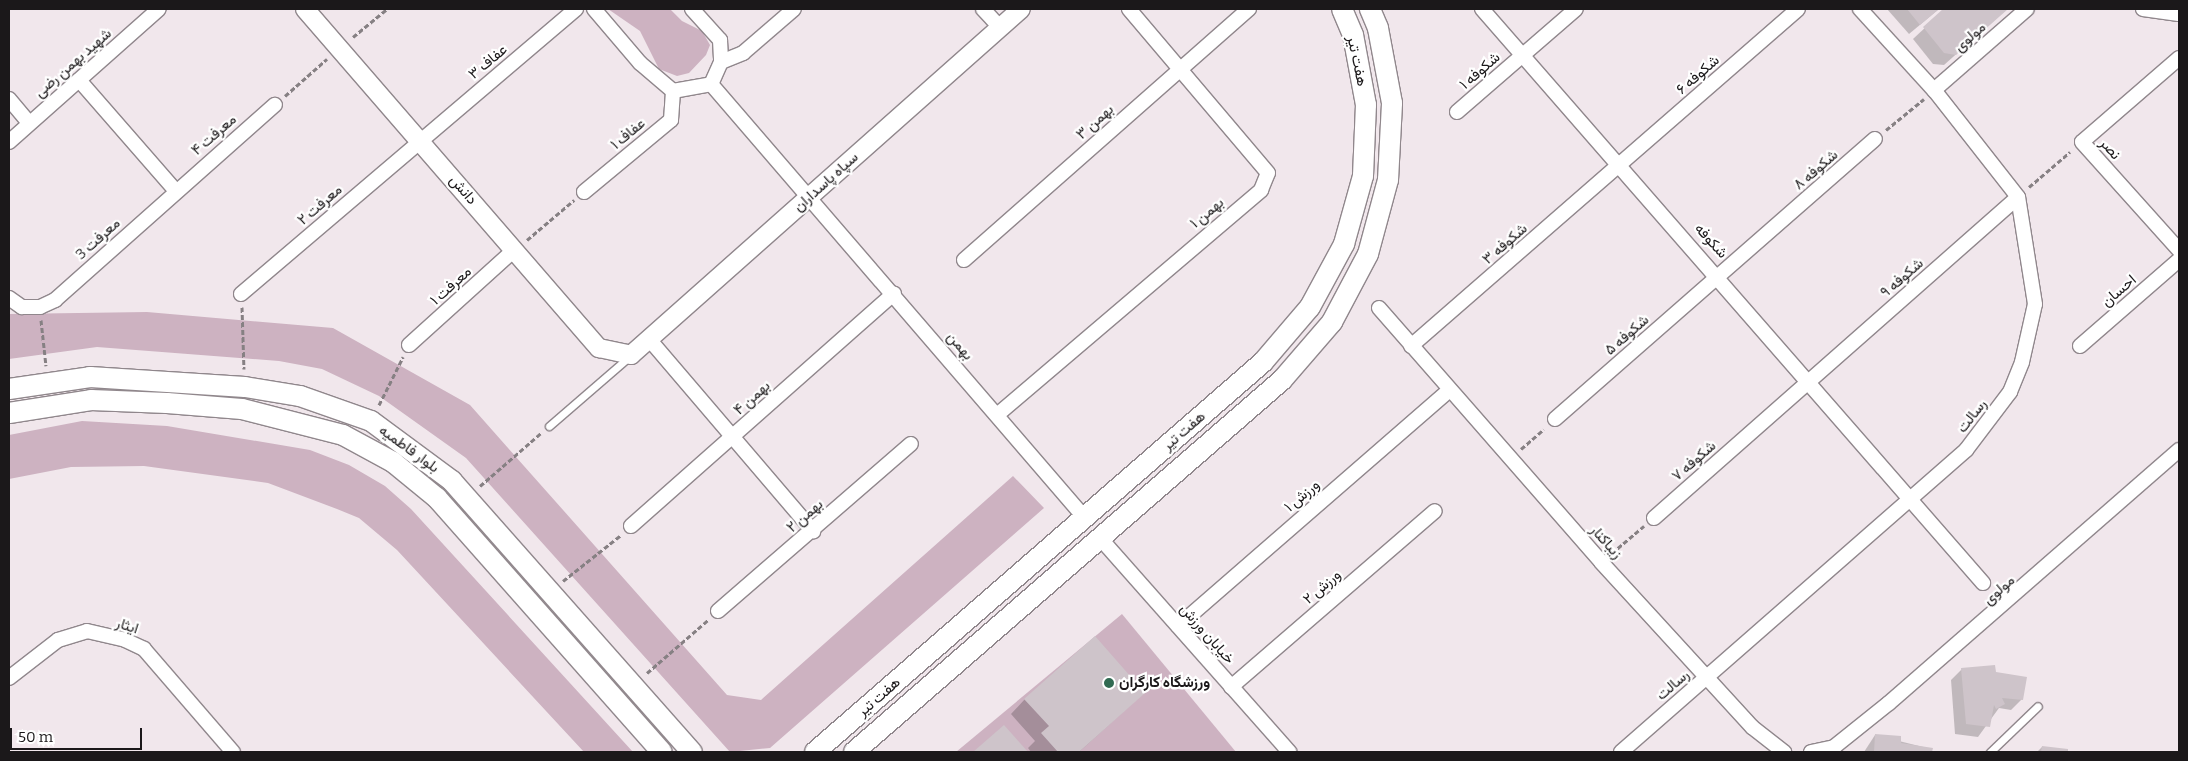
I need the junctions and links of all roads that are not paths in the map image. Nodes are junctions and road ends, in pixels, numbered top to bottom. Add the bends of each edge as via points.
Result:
1 (159, 9) edge
2 (305, 9) edge
3 (576, 9) edge
4 (594, 9) edge
5 (692, 9) edge
6 (794, 9) edge
7 (984, 9) edge
8 (1021, 9) edge
9 (1129, 9) edge
10 (1249, 9) edge
11 (1342, 9) edge
12 (1370, 9) edge
13 (1482, 9) edge
14 (1576, 9) edge
15 (1798, 9) edge
16 (1860, 9) edge
17 (2027, 9) edge
18 (2143, 9) edge
19 (2179, 14) edge
20 (1000, 27) junction
21 (1524, 55) junction
22 (2179, 58) edge
23 (721, 62) junction
24 (1180, 69) junction
25 (79, 80) junction
26 (711, 84) junction
27 (1934, 90) junction
28 (673, 91) junction
29 (9, 99) edge
30 (275, 105) road end
31 (1457, 112) dead end
32 (30, 123) junction
33 (1875, 139) road end
34 (420, 140) junction
35 (9, 142) edge
36 (1620, 165) junction
37 (175, 190) junction
38 (584, 192) road end
39 (811, 196) junction
40 (2018, 198) junction
41 (514, 250) junction
42 (2179, 250) edge
43 (964, 260) dead end
44 (2179, 260) edge
45 (1720, 276) junction
46 (241, 294) road end
47 (894, 294) junction
48 (9, 298) edge
49 (1379, 308) dead end
50 (649, 339) junction
51 (409, 346) road end
52 (1411, 346) junction
53 (2080, 346) dead end
54 (631, 355) junction
55 (1808, 382) junction
56 (9, 389) edge
57 (1448, 391) junction
58 (9, 413) edge
59 (997, 415) junction
60 (1556, 419) road end
61 (549, 426) road end
62 (733, 437) junction
63 (911, 444) dead end
64 (2179, 450) edge
65 (1910, 499) junction
66 (1435, 511) dead end
67 (1084, 517) junction
68 (1654, 518) road end
69 (631, 526) road end
70 (813, 532) junction
71 (1100, 538) junction
72 (1983, 583) dead end
73 (718, 611) road end
74 (1178, 626) junction
75 (1706, 677) junction
76 (9, 678) edge
77 (1231, 687) junction
78 (2038, 706) dead end
79 (1835, 750) edge
80 (233, 752) edge
81 (662, 752) edge
82 (692, 752) edge
83 (815, 752) edge
84 (854, 752) edge
85 (1289, 752) edge
86 (1621, 752) edge
87 (1784, 752) edge
88 (1811, 752) edge
89 (1990, 752) edge

1 - 25 street, شهید بهمن رضی
2 - 34 street, دانش
3 - 34 street, عفاف ۳
4 - 28 street via 640,63
5 - 23 street via 720,40
6 - 23 street via 743,53
7 - 20 street
8 - 20 street, سپاه پاسداران
9 - 24 street, بهمن ۱
10 - 24 street, بهمن ۳
11 - 67 main road, هفت تیر via 1353,35 1366,105 1363,176 1344,244 1310,307 1263,362
12 - 71 main road, هفت تیر via 1378,28 1392,103 1388,180 1368,254 1332,322 1282,380
13 - 21 street, شکوفه
14 - 21 street, شکوفه ۱
15 - 36 street, شکوفه ۶
16 - 27 street, رسالت
17 - 27 street, مولوی
18 - 19 street
20 - 39 street, سپاه پاسداران
21 - 31 street, شکوفه ۱
21 - 36 street, شکوفه
22 - 42 street, نصر via 2082,142
23 - 26 street
24 - 43 street, بهمن ۳
24 - 59 street, بهمن ۱ via 1268,173 1261,190
25 - 32 street, شهید بهمن رضی
25 - 37 street
26 - 28 street
26 - 39 street, بهمن
27 - 40 street, رسالت
28 - 38 street, عفاف ۱ via 671,120
29 - 32 street
30 - 37 street, معرفت ۴
32 - 35 street, شهید بهمن رضی
33 - 45 street, شکوفه ۸
34 - 41 street, دانش
34 - 46 street, معرفت ۲
36 - 45 street, شکوفه
36 - 52 street, شکوفه ۳
37 - 48 street, معرفت 3 via 54,300 40,307 22,307
39 - 47 street, بهمن
39 - 50 street, سپاه پاسداران
40 - 55 street, شکوفه ۹
40 - 65 street, رسالت via 2035,304 2022,362 1996,413 1966,450
41 - 51 street, معرفت ۱
41 - 54 street, دانش via 599,348
44 - 53 street, احسان
45 - 55 street, شکوفه
45 - 60 street, شکوفه ۵
47 - 59 street, بهمن
47 - 62 street, بهمن ۴
49 - 52 street, زیباکنار
50 - 54 street, سپاه پاسداران
50 - 62 street
52 - 57 street, زیباکنار
54 - 61 lane
55 - 65 street, شکوفه
55 - 68 street, شکوفه ۷
56 - 82 main road, بلوار فاطمیه via 90,377 245,387 300,396 371,421 406,443 467,497
57 - 74 street, ورزش ۱
57 - 75 street, زیباکنار
58 - 81 main road, بلوار فاطمیه via 91,400 167,403 251,410 343,435 393,462 437,498
59 - 67 street, بهمن
62 - 69 street, بهمن ۴
62 - 70 street
63 - 70 street, بهمن ۲
64 - 79 street, مولوی via 1969,637
65 - 72 street, شکوفه
65 - 75 street, رسالت
66 - 77 street, ورزش ۲
67 - 83 main road, هفت تیر
70 - 73 street, بهمن ۲
71 - 74 street, خیابان ورزش
71 - 84 main road, هفت تیر
74 - 77 street, خیابان ورزش
75 - 86 street, رسالت
75 - 87 street, زیباکنار via 1752,727
76 - 80 street, ایثار via 58,640 87,631 125,640 144,649
77 - 85 street, خیابان ورزش
78 - 89 lane
79 - 88 street

